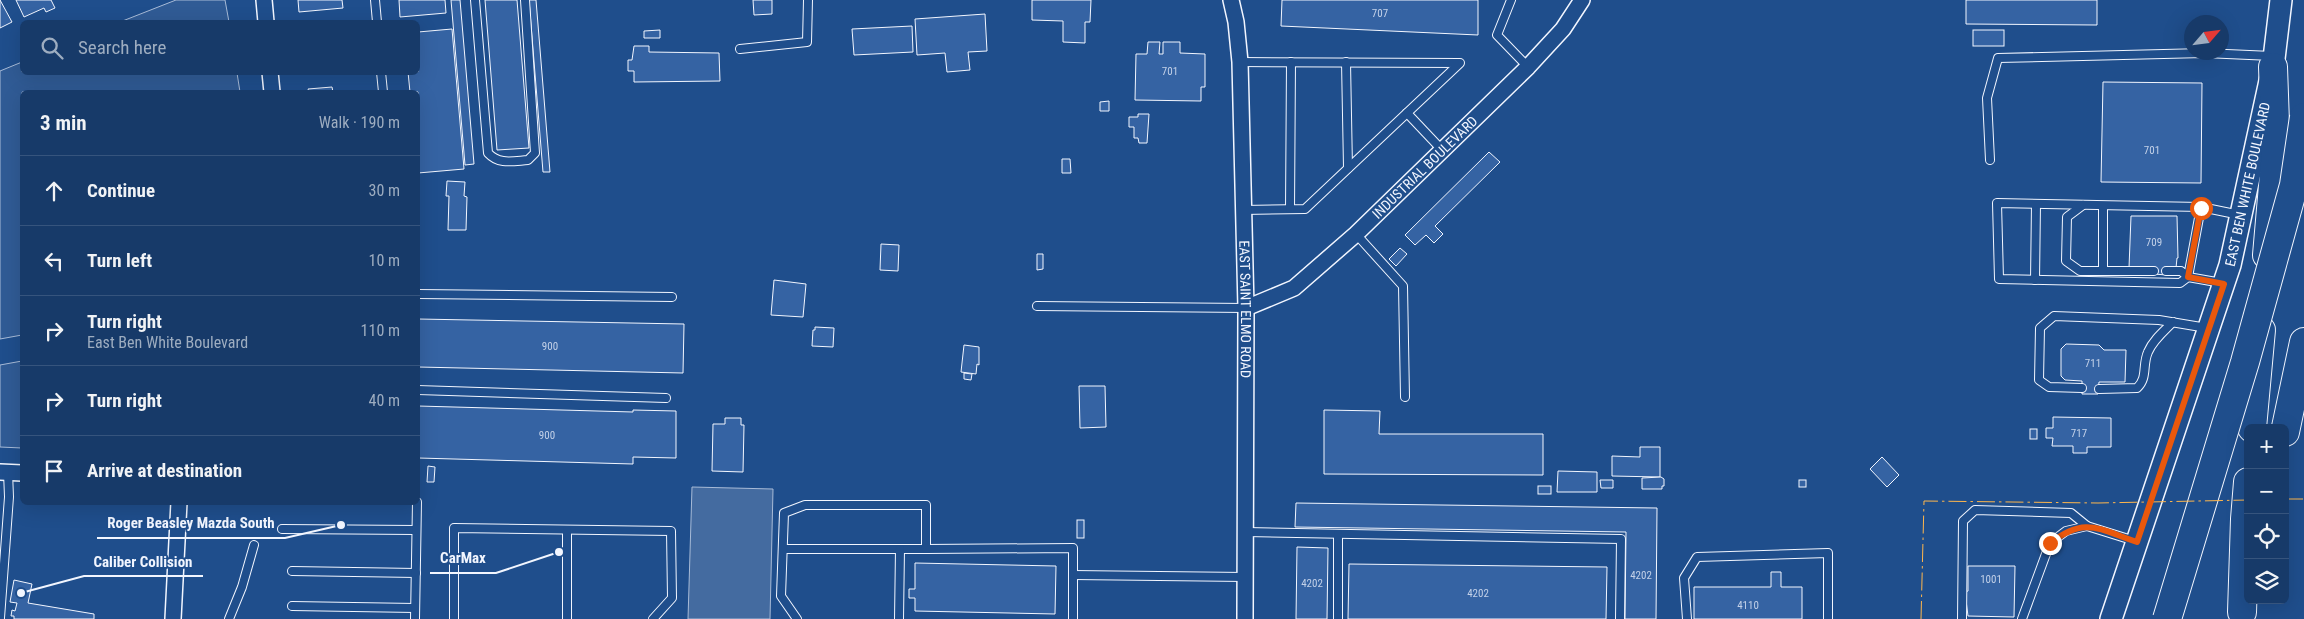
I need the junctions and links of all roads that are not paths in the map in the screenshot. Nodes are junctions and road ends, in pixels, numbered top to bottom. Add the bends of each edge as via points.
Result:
1 (264, 0) edge
2 (375, 0) edge
3 (475, 0) edge
4 (525, 0) edge
5 (808, 0) edge
6 (1231, 0) edge
7 (1511, 0) edge
8 (1582, 0) edge
9 (2281, 0) edge
10 (266, 20) edge
11 (377, 20) edge
12 (740, 49) dead end
13 (1240, 62) junction
14 (1291, 62) junction
15 (1346, 62) junction
16 (2274, 62) junction
17 (1528, 67) junction
18 (270, 75) edge
19 (381, 75) edge
20 (272, 90) edge
21 (383, 90) edge
22 (1407, 113) junction
23 (2304, 117) edge
24 (1444, 151) junction
25 (1990, 160) dead end
26 (1348, 168) junction
27 (2036, 204) junction
28 (2083, 206) junction
29 (2103, 206) junction
30 (2201, 208) junction
31 (1290, 209) junction
32 (1242, 210) junction
33 (2241, 215) junction
34 (1356, 234) junction
35 (2102, 271) junction
36 (2154, 271) dead end
37 (2166, 271) dead end
38 (2188, 277) junction
39 (2035, 280) junction
40 (2224, 284) junction
41 (420, 294) edge
42 (672, 297) dead end
43 (1038, 306) dead end
44 (1246, 308) junction
45 (2173, 322) junction
46 (2208, 328) junction
47 (2304, 342) edge
48 (2082, 388) dead end
49 (2099, 389) dead end
50 (420, 390) edge
51 (1405, 397) dead end
52 (666, 398) dead end
53 (2252, 424) edge
54 (2287, 424) edge
55 (10, 472) edge
56 (179, 505) edge
57 (417, 505) edge
58 (2245, 514) edge
59 (2087, 526) junction
60 (282, 529) dead end
61 (416, 530) junction
62 (567, 530) junction
63 (1246, 532) junction
64 (1338, 534) junction
65 (2137, 542) junction
66 (254, 545) dead end
67 (783, 549) junction
68 (900, 549) junction
69 (926, 549) junction
70 (292, 571) dead end
71 (416, 573) junction
72 (1073, 575) junction
73 (1245, 576) junction
74 (292, 606) dead end
75 (2244, 607) edge
76 (415, 608) junction
77 (0, 618) edge
78 (173, 619) edge
79 (229, 619) edge
80 (415, 619) edge
81 (454, 619) edge
82 (567, 619) edge
83 (653, 619) edge
84 (797, 619) edge
85 (899, 619) edge
86 (1073, 619) edge
87 (1245, 619) edge
88 (1338, 619) edge
89 (1620, 619) edge
90 (1687, 619) edge
91 (1828, 619) edge
92 (1962, 619) edge
93 (2022, 619) edge
94 (2111, 619) edge
95 (2167, 619) edge

1 - 10 street
2 - 11 lane
3 - 4 lane via 488,153 502,162 528,160 535,153
5 - 12 lane via 807,42
6 - 13 street, EAST SAINT ELMO ROAD
7 - 17 lane via 1497,35
8 - 17 street, INDUSTRIAL BOULEVARD via 1563,29
9 - 16 main road, EAST BEN WHITE BOULEVARD
13 - 14 lane
13 - 32 street, EAST SAINT ELMO ROAD
14 - 15 lane
14 - 31 lane
15 - 22 lane via 1460,63
15 - 26 lane
16 - 25 lane via 2204,53 1998,58 1987,98
16 - 33 main road, EAST BEN WHITE BOULEVARD
16 - 53 highway via 2276,150
17 - 24 street, INDUSTRIAL BOULEVARD
18 - 20 street
19 - 21 lane
22 - 24 lane
22 - 26 lane
23 - 95 highway, bridge via 2294,185 2245,362
24 - 34 street, INDUSTRIAL BOULEVARD
26 - 31 lane via 1305,209
27 - 28 lane
27 - 39 lane
27 - 39 lane via 1997,202 1999,279
28 - 29 lane
28 - 35 lane via 2067,217 2066,261 2080,271
29 - 30 lane
29 - 35 lane
30 - 33 lane
30 - 38 lane
31 - 32 lane
32 - 44 street, EAST SAINT ELMO ROAD
33 - 40 main road, EAST BEN WHITE BOULEVARD
34 - 44 street, INDUSTRIAL BOULEVARD via 1294,288
34 - 51 lane via 1403,286
35 - 36 lane
37 - 38 lane via 2181,271
38 - 39 lane via 2180,283
38 - 40 lane
40 - 46 main road, EAST BEN WHITE BOULEVARD
41 - 42 lane
43 - 44 lane
44 - 63 street, EAST SAINT ELMO ROAD
45 - 46 lane
45 - 48 lane via 2054,316 2040,328 2039,380 2048,387
45 - 49 lane via 2147,353 2143,382 2136,388
46 - 65 main road, EAST BEN WHITE BOULEVARD
47 - 54 highway
50 - 52 lane
55 - 77 lane
56 - 78 street
57 - 61 lane
58 - 75 highway
59 - 65 lane
59 - 92 lane via 2071,513 1975,510 1963,521
59 - 93 lane via 2066,531 2050,543
60 - 61 lane
61 - 71 lane
62 - 81 lane via 454,528
62 - 82 lane
62 - 83 lane via 671,531 672,598
63 - 64 lane
63 - 73 street, EAST SAINT ELMO ROAD
64 - 88 lane
64 - 89 lane via 1621,539
65 - 94 main road, EAST BEN WHITE BOULEVARD
66 - 79 lane
67 - 68 lane
67 - 69 lane via 784,513 805,504 926,505
67 - 84 lane via 781,596
68 - 69 lane
68 - 85 lane
69 - 72 lane via 1073,548
70 - 71 lane
71 - 76 lane
72 - 73 lane
72 - 86 lane
73 - 87 street, EAST SAINT ELMO ROAD
74 - 76 lane
76 - 80 lane
90 - 91 lane via 1684,578 1697,557 1828,553

